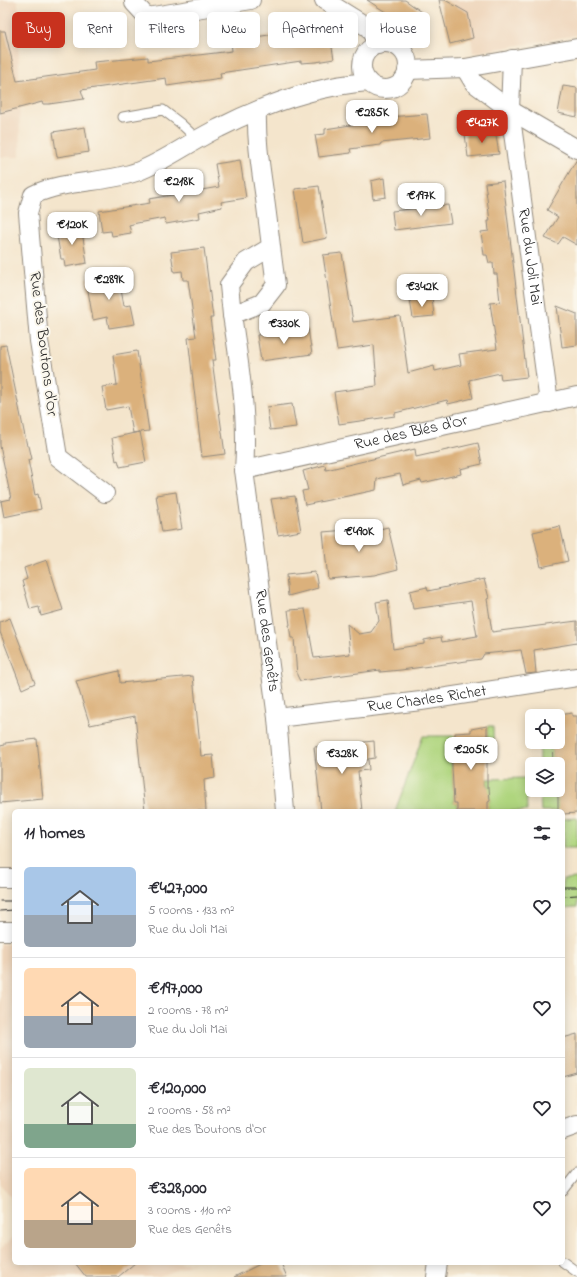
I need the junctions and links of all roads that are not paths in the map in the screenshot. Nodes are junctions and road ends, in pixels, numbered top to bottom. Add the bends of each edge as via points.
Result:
1 (134, 0) edge
2 (251, 0) edge
3 (324, 0) edge
4 (366, 26) edge
5 (374, 48) edge
6 (398, 48) edge
7 (577, 48) edge
8 (512, 59) junction
9 (465, 68) junction
10 (408, 70) junction
11 (368, 82) junction
12 (510, 110) junction
13 (257, 111) junction
14 (123, 117) dead end
15 (197, 139) junction
16 (577, 149) edge
17 (271, 248) junction
18 (232, 315) junction
19 (577, 396) edge
20 (549, 403) junction
21 (244, 470) junction
22 (105, 493) dead end
23 (577, 677) edge
24 (277, 718) junction
25 (285, 809) edge
26 (0, 878) edge
27 (12, 878) edge
28 (0, 931) edge
29 (12, 931) edge
30 (577, 1125) edge
31 (565, 1129) edge
32 (577, 1173) edge
33 (565, 1188) edge
34 (565, 1263) edge
35 (438, 1265) edge
36 (577, 1272) edge
37 (436, 1277) edge

1 - 2 street via 147,17
3 - 4 street
5 - 11 street via 366,54 363,61 362,68
6 - 10 street via 407,62
7 - 8 street
8 - 9 street
8 - 12 street, Rue du Joli Mai
9 - 10 street
9 - 12 street via 474,83
10 - 11 street via 395,87 381,89
11 - 13 street, Rue des Boutons d'Or via 291,97
12 - 16 street
12 - 20 street, Rue du Joli Mai
13 - 15 street, Rue des Boutons d'Or
13 - 17 street via 256,134
14 - 15 lane via 163,110
15 - 22 street, Rue des Boutons d'Or via 139,171 48,187 33,194 28,213 39,341 58,457
17 - 18 street, Rue des Genêts via 246,262 229,285
17 - 18 street via 276,285 262,303
18 - 21 street, Rue des Genêts via 243,390 246,441
19 - 20 street, Rue des Blés d'Or
20 - 21 street, Rue des Blés d'Or
21 - 24 street, Rue des Genêts
23 - 24 street, Rue Charles Richet via 421,701
24 - 25 street, Rue des Genêts
26 - 27 street
28 - 29 street
30 - 31 street
32 - 33 lane
34 - 36 lane
35 - 37 street

